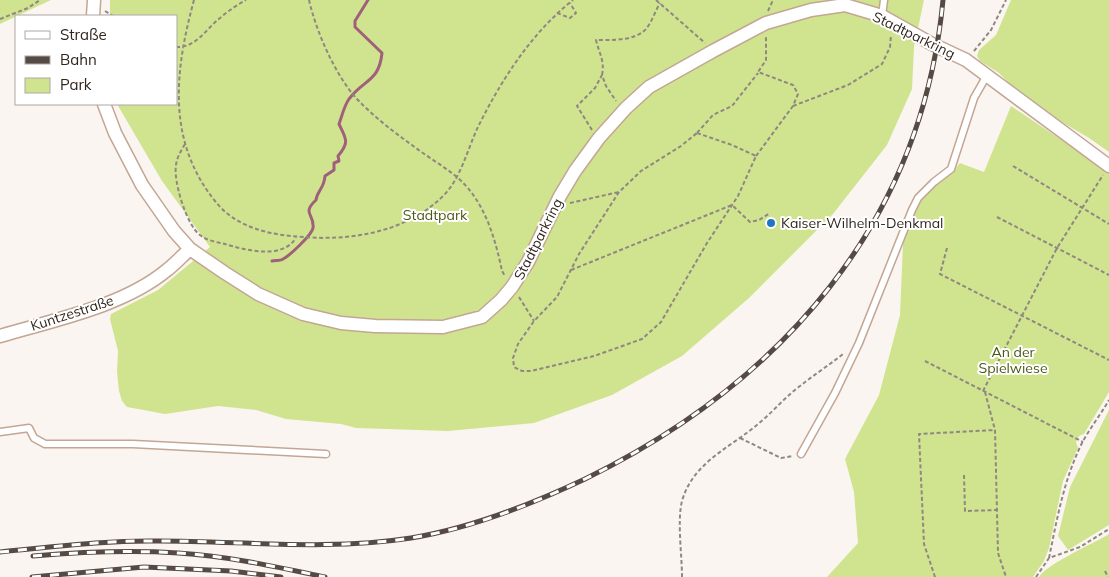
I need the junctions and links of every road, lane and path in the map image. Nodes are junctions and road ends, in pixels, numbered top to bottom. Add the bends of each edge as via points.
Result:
1 (40, 0) edge
2 (94, 0) edge
3 (194, 0) edge
4 (246, 0) edge
5 (309, 0) edge
6 (573, 0) edge
7 (656, 0) edge
8 (884, 0) edge
9 (1006, 0) edge
10 (570, 2) junction
11 (660, 3) junction
12 (842, 3) edge
13 (557, 13) junction
14 (93, 15) edge
15 (0, 19) edge
16 (888, 19) junction
17 (766, 23) junction
18 (178, 47) edge
19 (183, 47) junction
20 (713, 51) junction
21 (970, 64) junction
22 (758, 72) junction
23 (602, 75) junction
24 (986, 77) junction
25 (104, 105) edge
26 (793, 106) junction
27 (626, 108) junction
28 (697, 134) junction
29 (599, 138) junction
30 (185, 144) junction
31 (756, 156) junction
32 (1013, 166) dead end
33 (1107, 170) edge
34 (457, 176) junction
35 (619, 192) junction
36 (732, 205) junction
37 (554, 206) junction
38 (1081, 207) junction
39 (770, 213) dead end
40 (997, 217) dead end
41 (1109, 224) edge
42 (296, 237) junction
43 (948, 248) dead end
44 (1057, 248) junction
45 (190, 249) junction
46 (572, 270) junction
47 (1109, 275) edge
48 (512, 288) junction
49 (1022, 315) junction
50 (534, 322) junction
51 (0, 336) edge
52 (859, 343) junction
53 (1109, 360) edge
54 (925, 361) dead end
55 (984, 392) junction
56 (1109, 400) edge
57 (995, 430) junction
58 (0, 432) edge
59 (740, 438) junction
60 (1083, 442) junction
61 (326, 454) dead end
62 (800, 454) joint
63 (964, 475) dead end
64 (998, 510) junction
65 (1109, 528) edge
66 (1050, 558) junction
67 (1105, 571) dead end
68 (682, 577) edge
69 (935, 577) edge
70 (1006, 577) edge
71 (1036, 577) edge
72 (1108, 577) edge

1 - 15 path
2 - 14 street
3 - 19 path
4 - 19 path via 219,19 197,41
5 - 34 path via 323,43 356,98 383,123
6 - 10 path
7 - 11 path
8 - 16 lane
9 - 21 path
10 - 13 path
10 - 13 path via 576,13 570,18
11 - 20 path
11 - 23 path via 645,30 635,36 596,40 604,63
12 - 16 street, Stadtparkring
12 - 17 street, Stadtparkring
13 - 34 path via 505,79
16 - 21 street, Stadtparkring
16 - 26 path via 890,47 882,64 848,85
17 - 20 street, Stadtparkring
17 - 22 path via 766,60
18 - 19 path
19 - 30 path via 178,83
20 - 27 street, Stadtparkring via 649,87
21 - 24 street, Stadtparkring
22 - 26 path via 792,85 798,94
22 - 28 path via 732,106 712,115
23 - 27 path via 615,100
23 - 29 path via 595,88 577,106
24 - 33 street, Stadtparkring
24 - 52 lane via 974,98 951,169 918,198 912,210
25 - 45 street, Stadtparkring via 142,184
26 - 31 path
27 - 29 street, Stadtparkring
28 - 31 path
28 - 35 path via 641,170
29 - 37 street, Stadtparkring via 574,171
30 - 42 path via 197,174 227,214 258,230
30 - 42 path via 175,166 178,192 199,235 250,251 285,247
31 - 36 path
32 - 38 path
33 - 38 path
34 - 42 path via 445,195 430,208 390,229 351,236
34 - 48 path via 488,222 502,271
35 - 37 path
35 - 46 path
36 - 39 path via 750,222
36 - 46 path
36 - 50 path via 661,322 642,339 594,356 522,371 514,367 513,358 518,344
37 - 48 street, Stadtparkring
38 - 41 path
38 - 44 path
40 - 44 path
43 - 49 path via 940,274
44 - 47 path
44 - 49 path
45 - 48 street, Stadtparkring via 258,294 303,314 341,323 443,327 482,317
45 - 51 street, Kuntzestraße via 150,283 110,303
46 - 50 path via 557,297
48 - 50 path
49 - 53 path
49 - 55 path
52 - 59 path via 799,386
52 - 62 lane
54 - 55 path
55 - 57 path
55 - 60 path
56 - 60 path
57 - 64 path
57 - 69 path via 919,434 924,544
58 - 61 lane via 29,428 34,438 45,444 134,444
59 - 62 path via 781,458
59 - 68 path via 709,459 688,484 679,521
60 - 66 path via 1067,480
63 - 64 path via 965,511
64 - 70 path via 999,556
65 - 66 path via 1080,547
66 - 71 path
67 - 72 path

